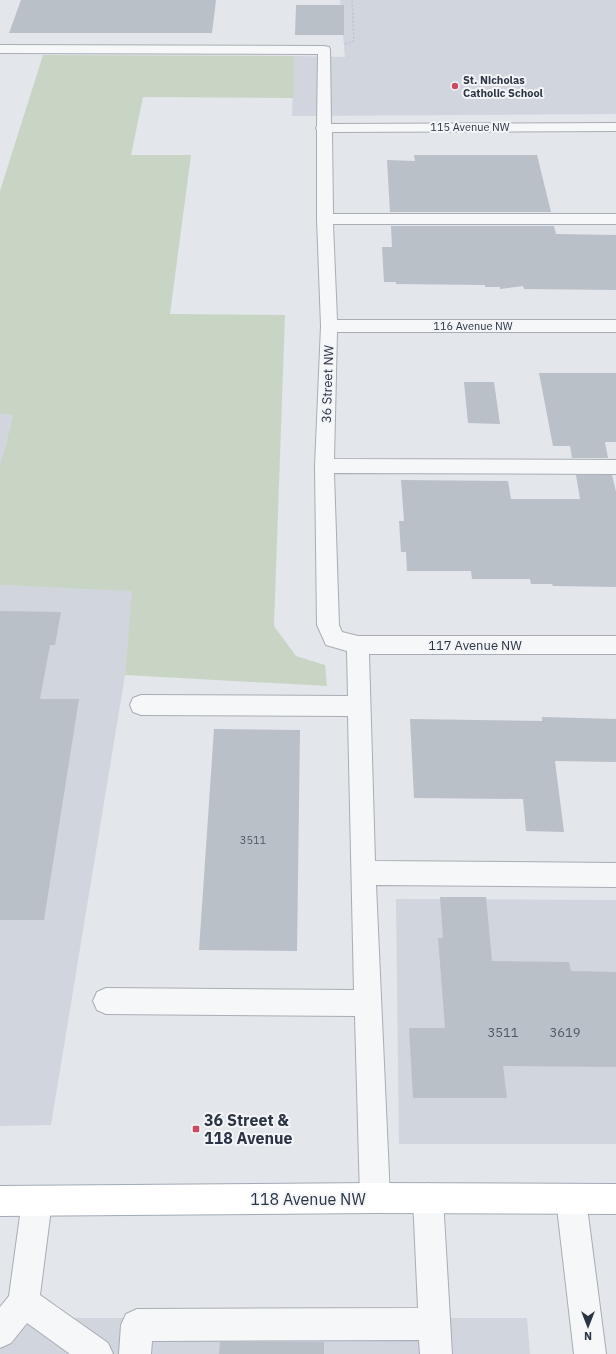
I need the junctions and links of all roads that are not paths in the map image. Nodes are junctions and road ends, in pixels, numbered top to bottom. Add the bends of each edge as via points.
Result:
1 (0, 49) edge
2 (616, 127) edge
3 (323, 128) junction
4 (325, 219) junction
5 (616, 219) edge
6 (329, 326) junction
7 (616, 326) edge
8 (324, 466) junction
9 (616, 466) edge
10 (346, 642) junction
11 (616, 645) edge
12 (141, 705) dead end
13 (359, 706) junction
14 (363, 873) junction
15 (616, 875) edge
16 (106, 1001) dead end
17 (368, 1003) junction
18 (375, 1198) junction
19 (428, 1198) junction
20 (571, 1199) junction
21 (616, 1199) edge
22 (0, 1201) edge
23 (37, 1201) junction
24 (24, 1302) junction
25 (434, 1324) junction
26 (0, 1332) edge
27 (97, 1354) edge
28 (135, 1354) edge
29 (436, 1354) edge
30 (590, 1354) edge

1 - 3 street, 36 Street NW via 324,50
2 - 3 street, 115 Avenue NW
3 - 4 street, 36 Street NW
4 - 5 street
4 - 6 street, 36 Street NW
6 - 7 street, 116 Avenue NW
6 - 8 street, 36 Street NW
8 - 9 street
8 - 10 street, 36 Street NW via 328,625
10 - 11 street, 117 Avenue NW
10 - 13 street, 36 Street NW
12 - 13 street
13 - 14 street, 36 Street NW
14 - 15 street
14 - 17 street, 36 Street NW
16 - 17 street
17 - 18 street, 36 Street NW
18 - 19 main road, 118 Avenue NW
18 - 23 main road, 118 Avenue NW
19 - 20 main road, 118 Avenue NW
19 - 25 street
20 - 21 main road, 118 Avenue NW
20 - 30 street
22 - 23 main road, 118 Avenue NW
23 - 24 street
24 - 26 street
24 - 27 street
25 - 28 street via 137,1325
25 - 29 street

